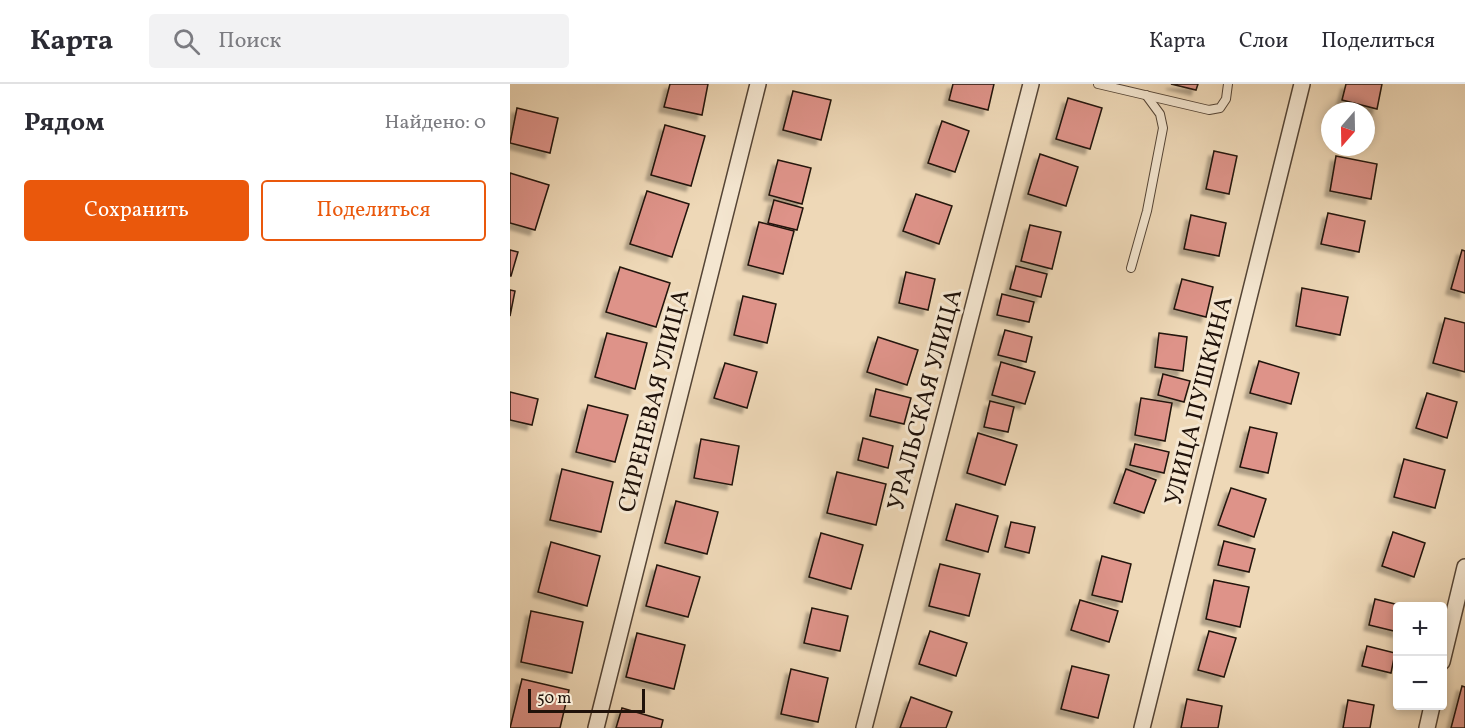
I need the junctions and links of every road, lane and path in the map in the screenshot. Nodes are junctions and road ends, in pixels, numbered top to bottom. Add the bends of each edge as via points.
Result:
1 (758, 84) edge
2 (1031, 84) edge
3 (1098, 84) edge
4 (1228, 84) edge
5 (1302, 84) edge
6 (1146, 95) junction
7 (1131, 268) dead end
8 (1465, 567) edge
9 (1444, 656) edge
10 (1431, 710) edge
11 (596, 728) edge
12 (864, 728) edge
13 (1142, 728) edge
14 (1427, 728) edge

1 - 11 street, СИРЕНЕВАЯ УЛИЦА
2 - 12 street, УРАЛЬСКАЯ УЛИЦА
3 - 6 lane
4 - 6 lane via 1220,108 1209,110
5 - 13 street, УЛИЦА ПУШКИНА
6 - 7 lane via 1160,114 1163,128
8 - 9 street
10 - 14 street

